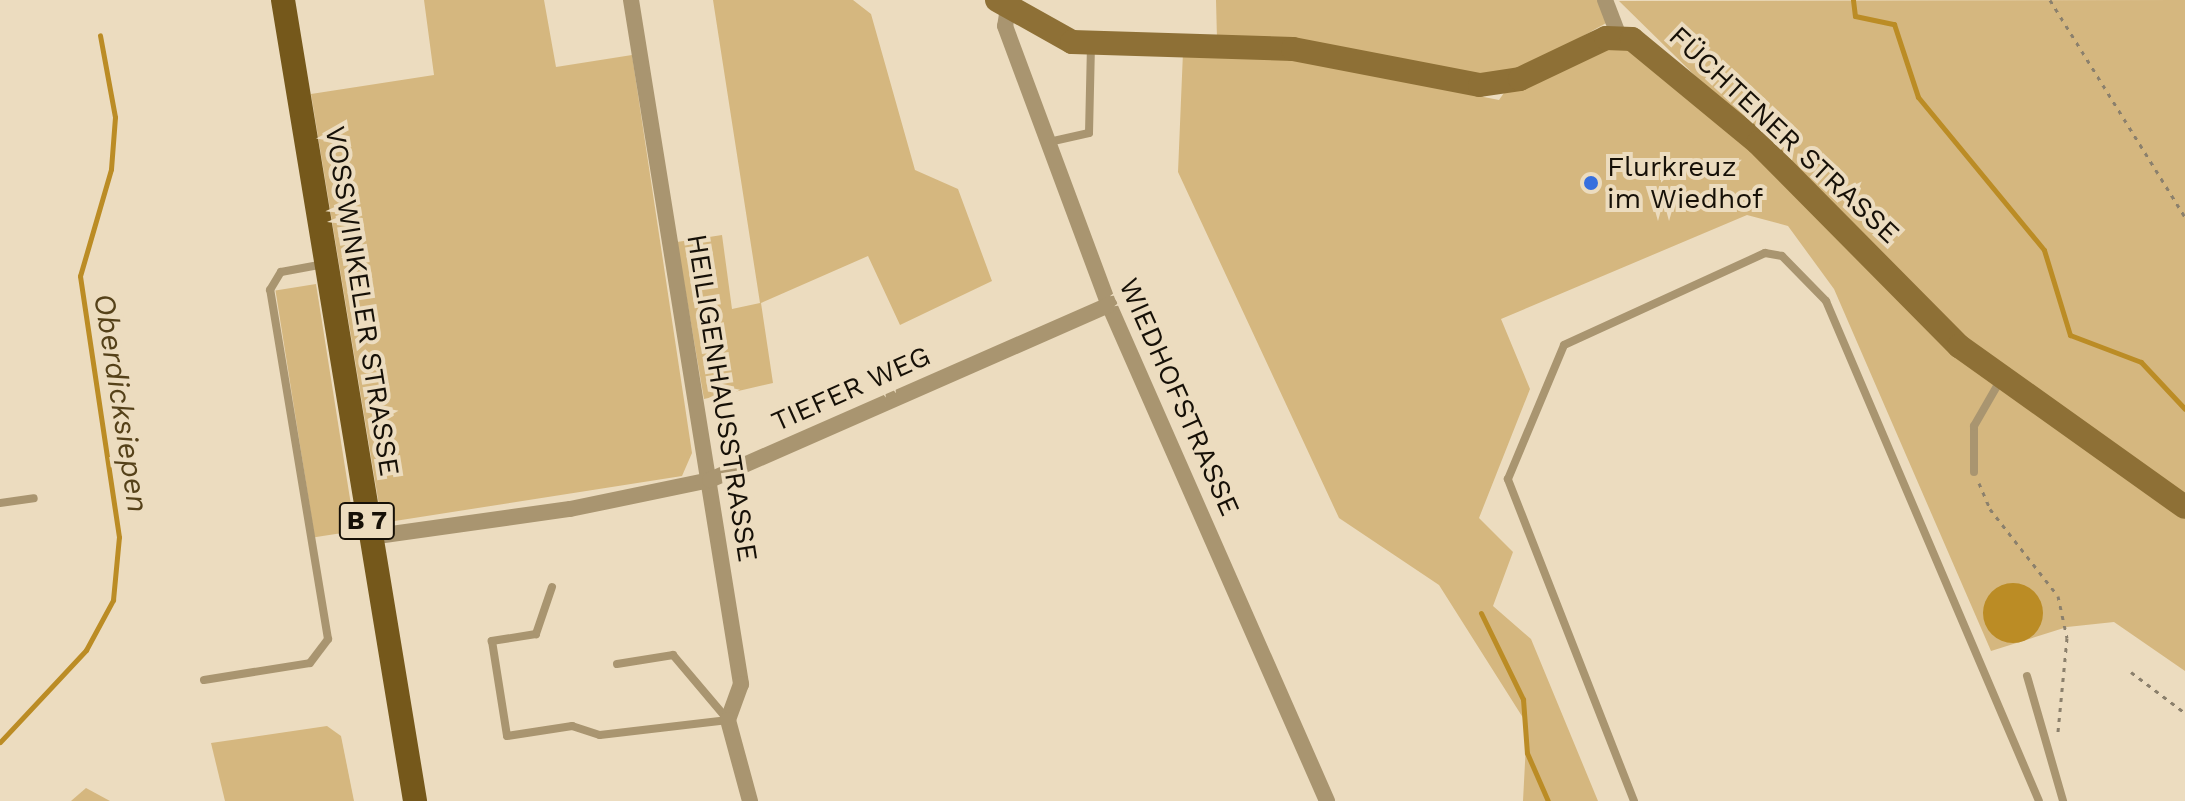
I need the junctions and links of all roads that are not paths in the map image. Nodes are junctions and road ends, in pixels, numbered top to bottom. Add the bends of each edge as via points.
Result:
1 (283, 0) edge
2 (631, 0) edge
3 (1605, 0) edge
4 (1002, 4) edge
5 (1619, 37) junction
6 (1091, 44) junction
7 (1048, 142) junction
8 (324, 264) junction
9 (1109, 305) junction
10 (2001, 378) junction
11 (1974, 472) road end
12 (710, 480) junction
13 (34, 498) dead end
14 (0, 503) edge
15 (2185, 507) edge
16 (370, 537) junction
17 (552, 587) dead end
18 (617, 664) dead end
19 (2027, 676) dead end
20 (204, 680) dead end
21 (728, 720) junction
22 (415, 801) edge
23 (750, 801) edge
24 (1327, 801) edge
25 (1634, 801) edge
26 (2039, 801) edge
27 (2063, 801) edge

1 - 8 main road, VOSSWINKELER STRASSE / B 7
2 - 12 street, HEILIGENHAUSSTRASSE
3 - 5 street
4 - 6 street via 1057,38
4 - 7 street, WIEDHOFSTRASSE via 1005,26
5 - 6 street via 1520,79 1480,85 1293,49
5 - 10 street, FÜCHTENER STRASSE via 1649,48 1758,143 1926,315
6 - 7 lane via 1089,133
7 - 9 street, WIEDHOFSTRASSE
8 - 16 main road, VOSSWINKELER STRASSE / B 7
8 - 20 lane via 281,272 270,290 328,639 310,663
9 - 12 street, TIEFER WEG
9 - 24 street, WIEDHOFSTRASSE
10 - 11 lane via 1974,426
10 - 15 street, FÜCHTENER STRASSE
12 - 16 street, TIEFER WEG via 570,509
12 - 21 street, HEILIGENHAUSSTRASSE via 741,684
13 - 14 lane
16 - 22 main road, VOSSWINKELER STRASSE / B 7
17 - 21 lane via 536,634 492,641 507,736 572,726 600,735
18 - 21 lane via 673,655
19 - 27 lane
21 - 23 street
25 - 26 lane via 1508,479 1564,345 1765,253 1782,256 1826,301

